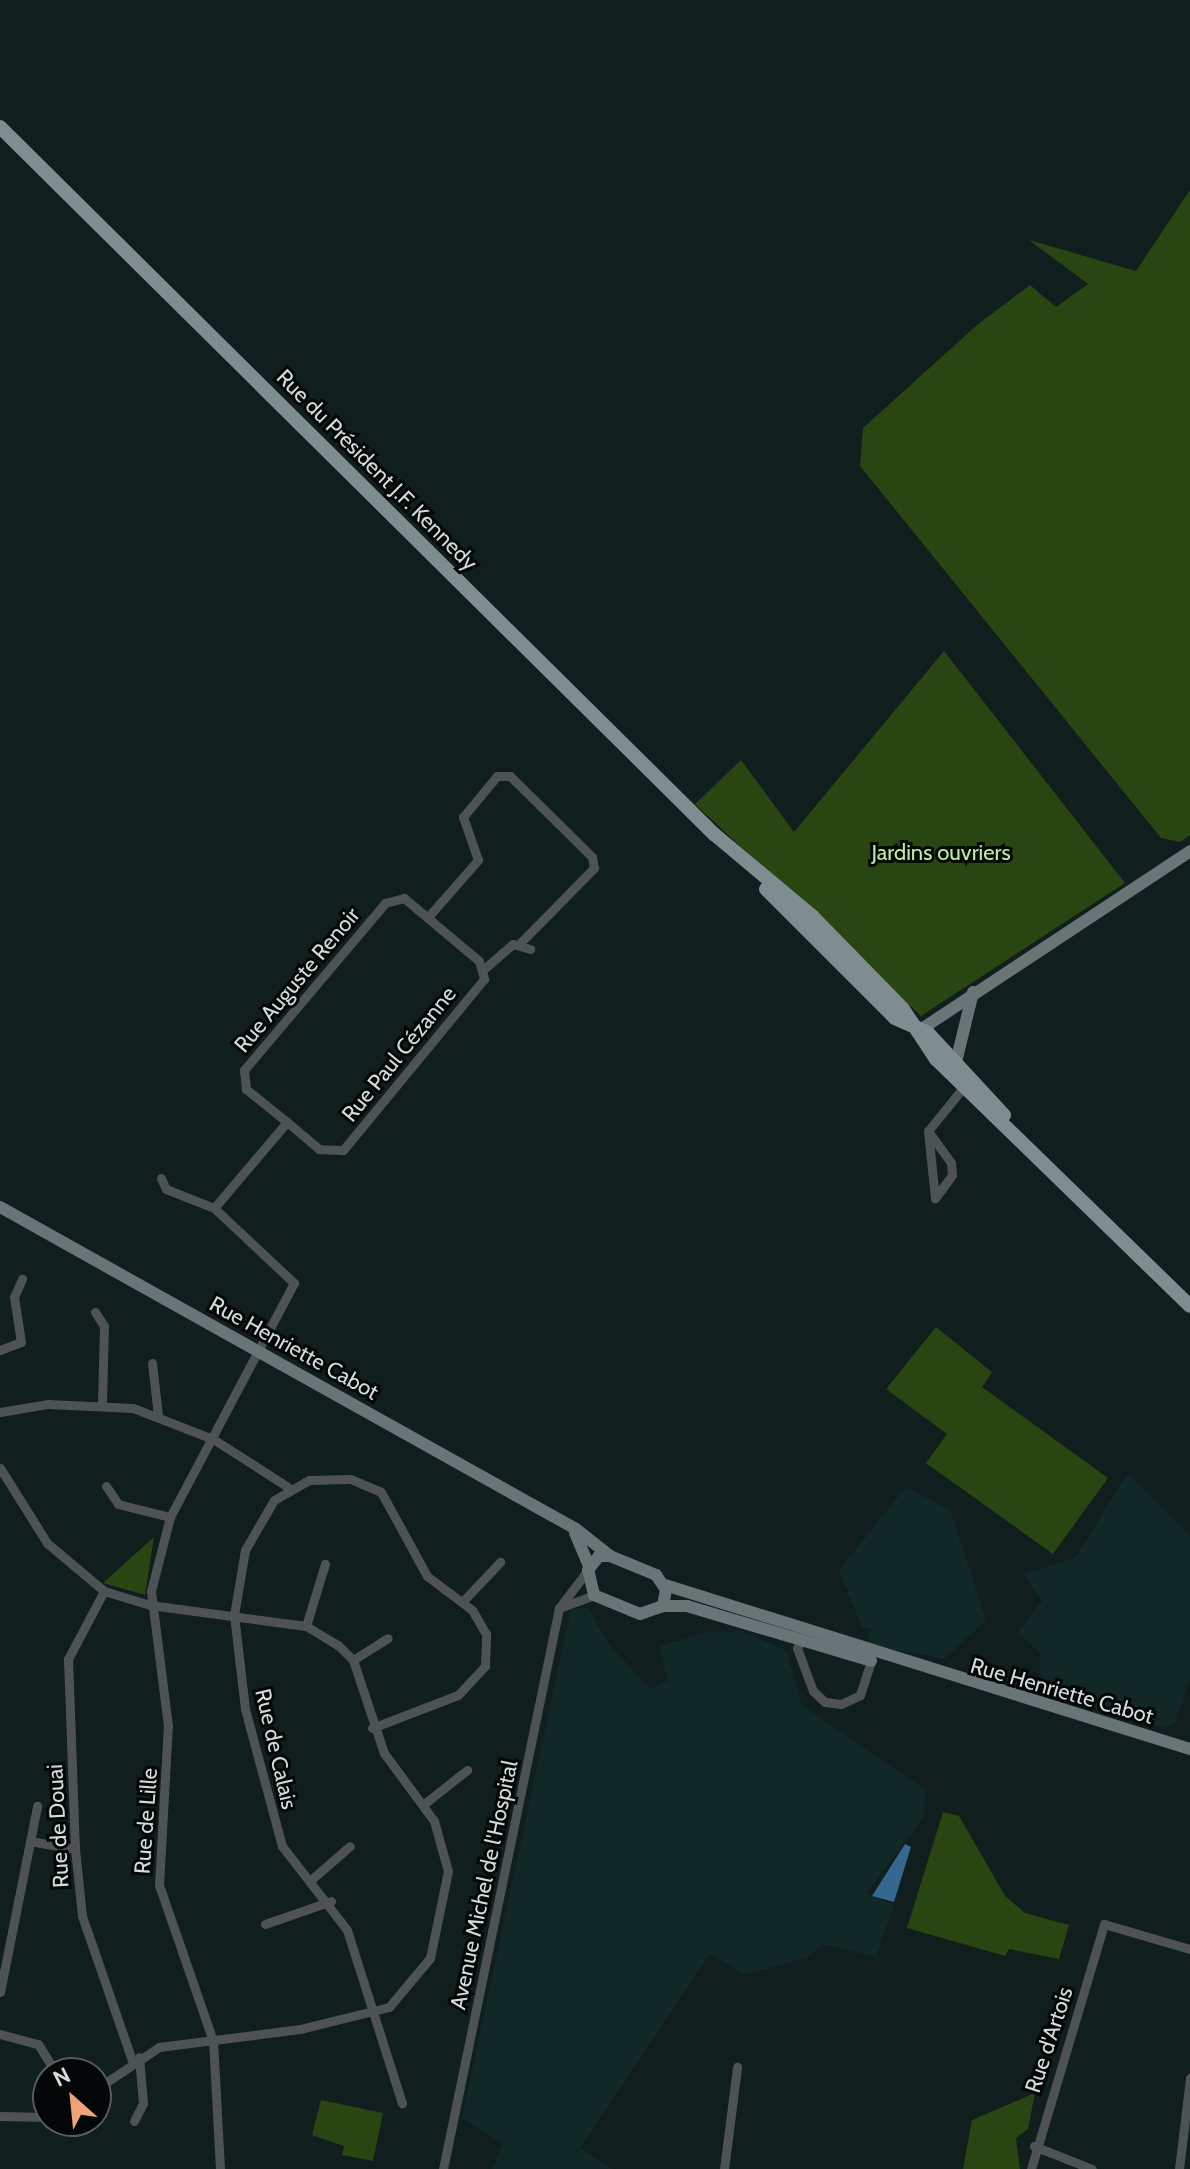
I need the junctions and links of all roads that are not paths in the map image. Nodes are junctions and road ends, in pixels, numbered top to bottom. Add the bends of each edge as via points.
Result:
1 (0, 127) edge
2 (1190, 851) edge
3 (428, 917) junction
4 (521, 942) junction
5 (530, 949) dead end
6 (484, 969) junction
7 (973, 992) junction
8 (917, 1032) junction
9 (956, 1062) junction
10 (968, 1083) junction
11 (287, 1122) junction
12 (928, 1131) junction
13 (161, 1178) dead end
14 (0, 1207) edge
15 (214, 1208) junction
16 (22, 1279) dead end
17 (1190, 1306) edge
18 (95, 1312) dead end
19 (0, 1350) edge
20 (260, 1353) junction
21 (152, 1363) dead end
22 (102, 1404) junction
23 (0, 1412) edge
24 (158, 1416) junction
25 (213, 1439) junction
26 (0, 1468) edge
27 (4, 1482) edge
28 (106, 1486) dead end
29 (288, 1487) junction
30 (170, 1517) junction
31 (567, 1525) junction
32 (610, 1556) junction
33 (500, 1562) dead end
34 (325, 1564) dead end
35 (588, 1568) junction
36 (665, 1585) junction
37 (104, 1591) junction
38 (594, 1595) junction
39 (463, 1601) junction
40 (150, 1605) junction
41 (663, 1606) junction
42 (559, 1608) junction
43 (234, 1615) junction
44 (306, 1626) junction
45 (388, 1638) dead end
46 (798, 1643) junction
47 (853, 1648) junction
48 (353, 1660) junction
49 (871, 1661) junction
50 (923, 1671) junction
51 (372, 1728) junction
52 (1190, 1749) edge
53 (467, 1770) dead end
54 (424, 1804) junction
55 (37, 1806) dead end
56 (30, 1841) junction
57 (350, 1846) dead end
58 (75, 1849) junction
59 (312, 1879) junction
60 (331, 1901) junction
61 (265, 1924) dead end
62 (1190, 1949) edge
63 (0, 1992) edge
64 (374, 2013) junction
65 (0, 2034) edge
66 (213, 2041) junction
67 (46, 2057) edge
68 (136, 2058) junction
69 (737, 2067) dead end
70 (112, 2077) edge
71 (1190, 2078) edge
72 (402, 2103) dead end
73 (0, 2116) edge
74 (32, 2117) edge
75 (134, 2121) dead end
76 (1034, 2146) junction
77 (220, 2169) edge
78 (443, 2169) edge
79 (724, 2169) edge
80 (1031, 2169) edge
81 (1092, 2169) edge
82 (1179, 2169) edge

1 - 8 main road, Rue du Président J.F. Kennedy via 723,843 812,916
2 - 7 street
3 - 4 street via 478,860 463,817 497,776 510,776 592,857 594,868
3 - 6 street, Rue Auguste Renoir
3 - 11 street, Rue Auguste Renoir via 394,895 244,1070 246,1089
4 - 5 street
4 - 6 street
6 - 11 street, Rue Paul Cézanne via 484,979 343,1150 319,1149
7 - 8 street
7 - 9 street
8 - 9 main road, Rue du Président J.F. Kennedy via 928,1033
8 - 10 main road, Rue du Président J.F. Kennedy
9 - 10 main road, Rue du Président J.F. Kennedy
10 - 12 street
10 - 17 main road, Rue du Président J.F. Kennedy
11 - 15 street
12 - 12 street via 951,1163 952,1175 935,1198
13 - 15 street via 166,1189
14 - 20 street, Rue Henriette Cabot
15 - 20 street via 292,1279
16 - 19 street via 14,1297 21,1342
18 - 22 street via 104,1326
20 - 25 street, Rue de Lille
20 - 31 street, Rue Henriette Cabot
21 - 24 street
22 - 23 street
22 - 24 street
24 - 25 street
25 - 29 street
25 - 30 street, Rue de Lille
26 - 27 street
27 - 37 street via 47,1543
28 - 30 street via 118,1504
29 - 39 street via 335,1478 381,1492 427,1576
29 - 43 street, Rue de Calais via 245,1550
30 - 40 street, Rue de Lille
31 - 32 street, Rue Henriette Cabot
31 - 35 street
32 - 35 street
32 - 36 street, Rue Henriette Cabot
33 - 39 street
34 - 44 street
35 - 38 street
35 - 42 street, Avenue Michel de l'Hospital
36 - 41 street
36 - 47 street, Rue Henriette Cabot
37 - 40 street
37 - 58 street, Rue de Douai via 68,1659
38 - 41 street, Rue Henriette Cabot via 640,1614
38 - 42 street
39 - 51 street via 486,1634 477,1680 441,1706
40 - 43 street
40 - 66 street, Rue de Lille via 168,1726 159,1885
41 - 46 street, Rue Henriette Cabot via 687,1606
42 - 78 street, Avenue Michel de l'Hospital
43 - 44 street
43 - 59 street, Rue de Calais via 262,1788 282,1846
44 - 48 street
45 - 48 street
46 - 47 street
46 - 49 street, Rue Henriette Cabot
46 - 49 street via 813,1691 825,1702 841,1704 860,1695
47 - 50 street, Rue Henriette Cabot
48 - 51 street
49 - 50 street, Rue Henriette Cabot
50 - 52 street, Rue Henriette Cabot
51 - 54 street
53 - 54 street
54 - 64 street via 445,1856 444,1915 418,1978 398,2001
55 - 56 street
56 - 58 street
56 - 63 street
57 - 59 street
58 - 68 street, Rue de Douai via 82,1916
59 - 60 street, Rue de Calais
60 - 61 street
60 - 64 street, Rue de Calais
62 - 76 street, Rue d'Artois via 1104,1924
64 - 66 street
64 - 72 street, Rue de Calais
65 - 67 street via 38,2044
66 - 68 street
66 - 77 street, Rue de Lille
68 - 70 street
68 - 75 street, Rue de Douai via 143,2103
69 - 79 street
71 - 82 street
73 - 74 street
76 - 80 street, Rue d'Artois
76 - 81 street

